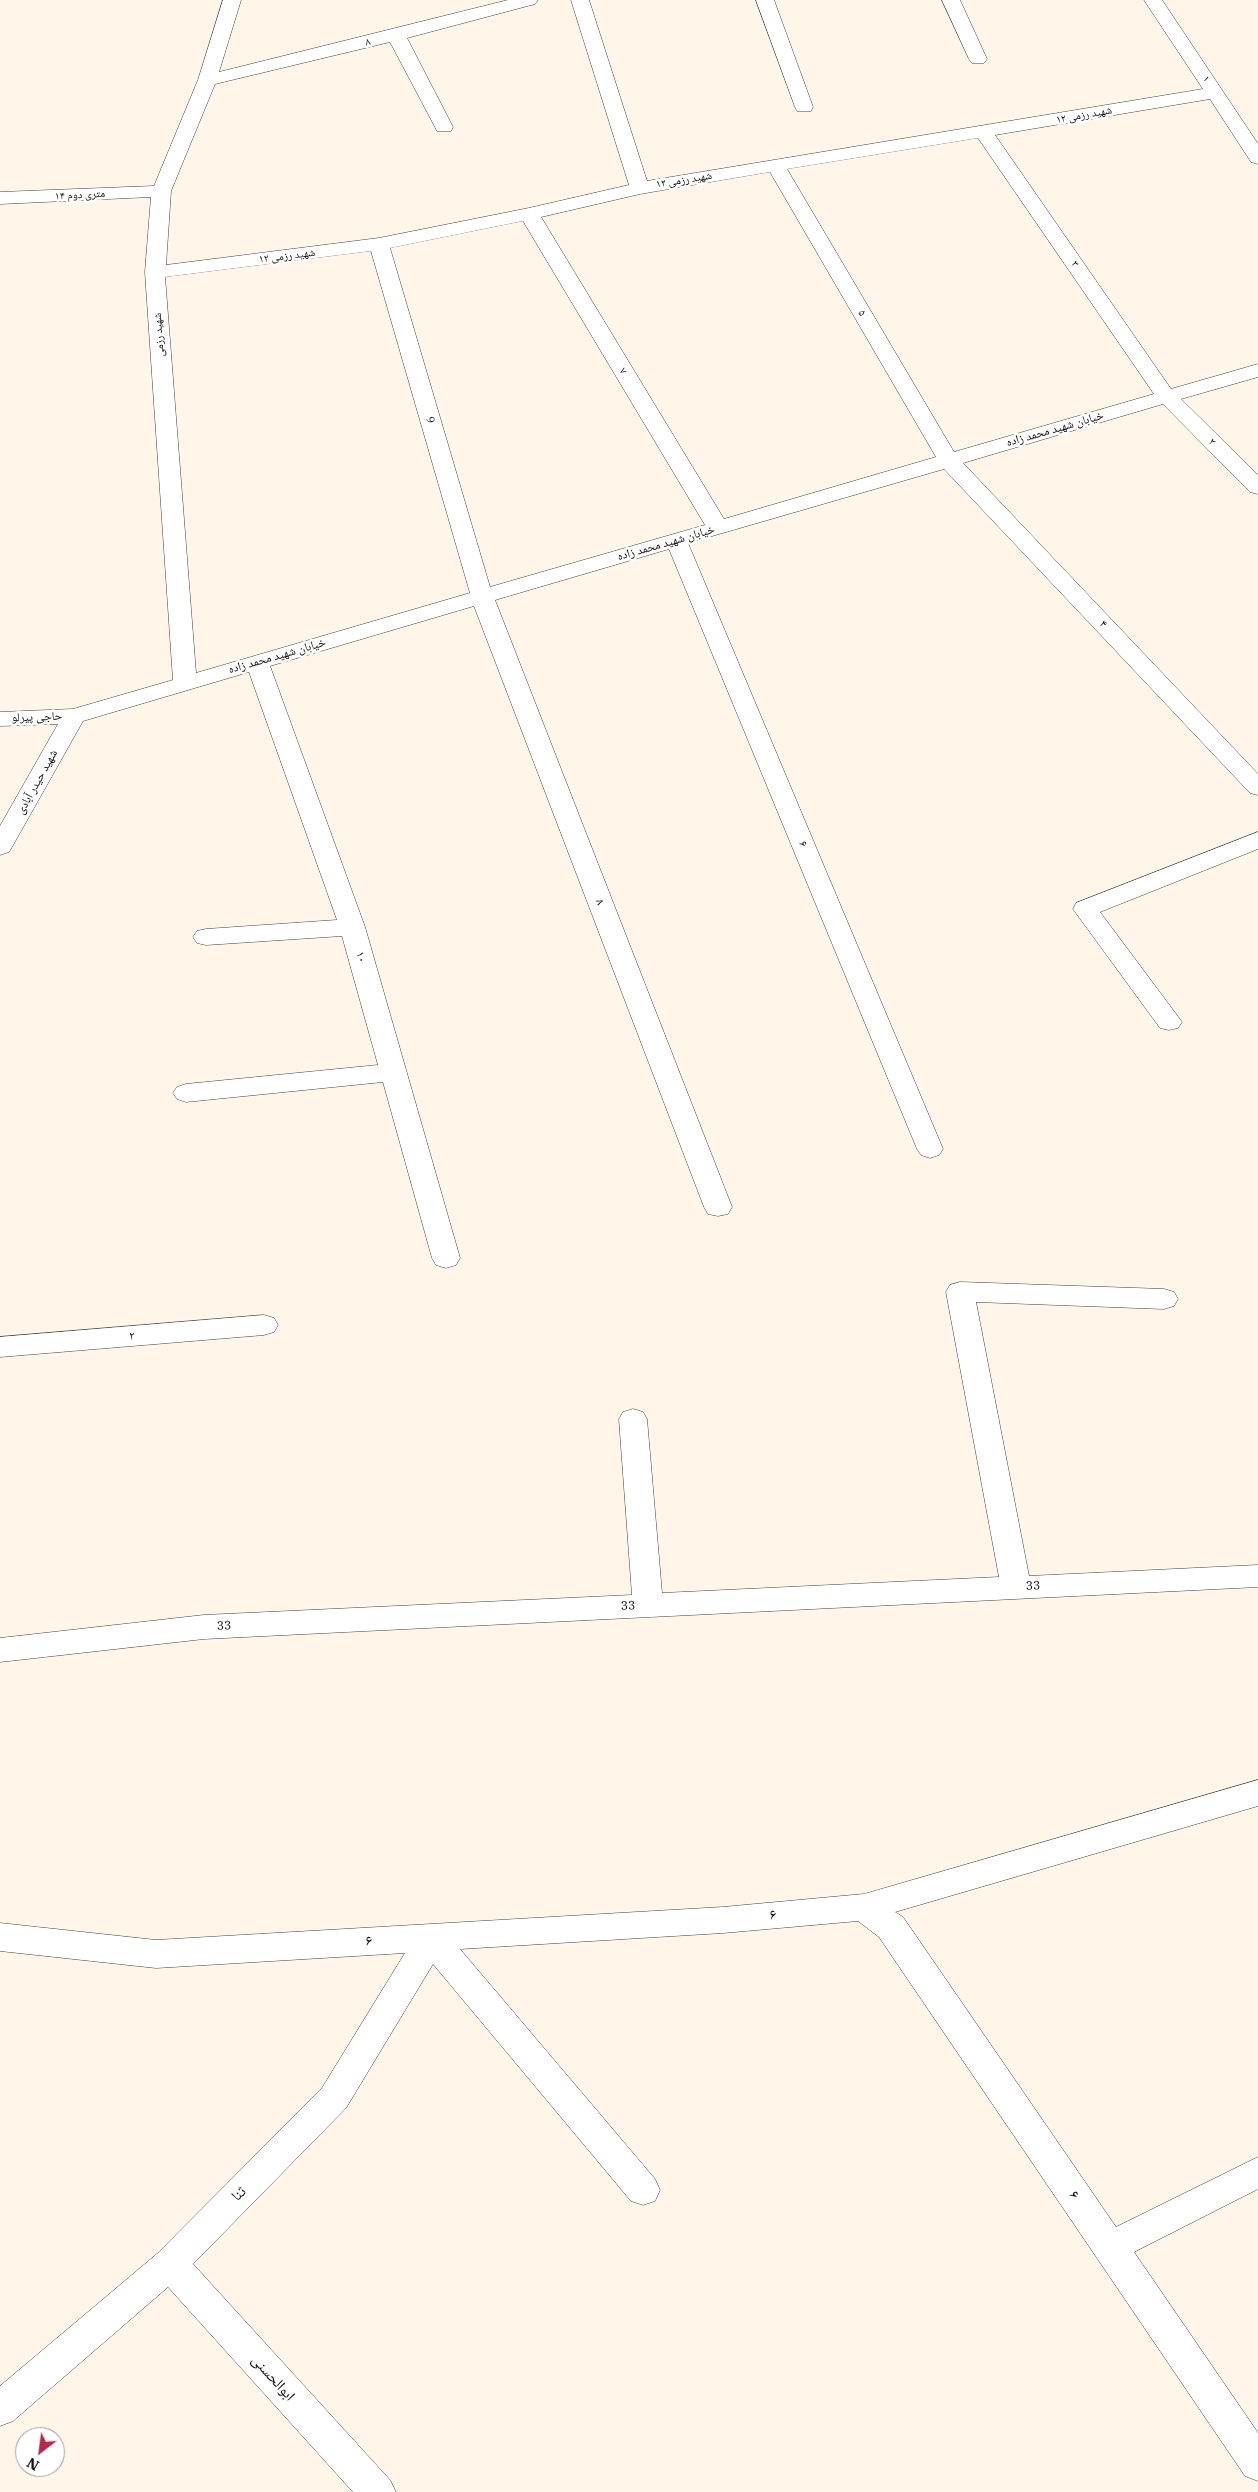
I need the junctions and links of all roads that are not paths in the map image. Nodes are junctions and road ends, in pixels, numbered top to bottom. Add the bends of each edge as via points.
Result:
1 (232, 0) edge
2 (528, 0) edge
3 (580, 0) edge
4 (765, 0) edge
5 (952, 0) edge
6 (1153, 0) edge
7 (396, 35) junction
8 (978, 59) dead end
9 (206, 80) junction
10 (1216, 93) junction
11 (804, 107) dead end
12 (444, 127) dead end
13 (983, 132) junction
14 (1258, 158) edge
15 (775, 166) junction
16 (640, 188) junction
17 (161, 191) junction
18 (0, 198) edge
19 (528, 214) junction
20 (379, 244) junction
21 (155, 272) junction
22 (1258, 370) edge
23 (1166, 396) junction
24 (948, 460) junction
25 (1258, 486) edge
26 (718, 528) junction
27 (676, 540) junction
28 (482, 596) junction
29 (257, 662) junction
30 (186, 683) junction
31 (74, 716) junction
32 (0, 719) edge
33 (1258, 788) edge
34 (1258, 840) edge
35 (0, 847) edge
36 (352, 927) junction
37 (206, 937) dead end
38 (1170, 1022) dead end
39 (393, 1072) junction
40 (186, 1093) dead end
41 (930, 1149) dead end
42 (718, 1208) dead end
43 (446, 1258) dead end
44 (1164, 1299) dead end
45 (264, 1325) dead end
46 (0, 1347) edge
47 (633, 1419) dead end
48 (1258, 1576) edge
49 (1016, 1587) junction
50 (648, 1605) junction
51 (0, 1650) edge
52 (1258, 1793) edge
53 (864, 1907) junction
54 (0, 1937) edge
55 (431, 1938) junction
56 (1258, 2172) edge
57 (644, 2190) dead end
58 (1110, 2247) junction
59 (170, 2264) junction
60 (0, 2409) edge
61 (1258, 2464) edge
62 (377, 2492) edge

1 - 9 street, شهید رزمی
2 - 7 street, ۸
3 - 16 street
4 - 11 street
5 - 8 street
6 - 10 street, ۱
7 - 9 street, ۸
7 - 12 street
9 - 17 street, شهید رزمی
10 - 13 street, شهید رزمی ۱۲
10 - 14 street, ۱
13 - 15 street, شهید رزمی ۱۲
13 - 23 street, ۳
15 - 16 street, شهید رزمی ۱۲
15 - 24 street, ۵
16 - 19 street, شهید رزمی ۱۲
17 - 18 street, ۱۴ متری دوم
17 - 21 street, شهید رزمی
19 - 20 street, شهید رزمی ۱۲
19 - 26 street, ۷
20 - 21 street, شهید رزمی ۱۲
20 - 28 street, 9
21 - 30 street, شهید رزمی
22 - 23 street, خیابان شهید محمد زاده
23 - 24 street, خیابان شهید محمد زاده
23 - 25 street, ۲
24 - 26 street, خیابان شهید محمد زاده
24 - 33 street, ۴
26 - 27 street, خیابان شهید محمد زاده
27 - 28 street, خیابان شهید محمد زاده
27 - 41 street, ۶
28 - 29 street, خیابان شهید محمد زاده
28 - 42 street, ۸
29 - 30 street, خیابان شهید محمد زاده
29 - 36 street, ۱۰
30 - 31 street, خیابان شهید محمد زاده
31 - 32 street, حاجی پیرلو
31 - 35 street, شهید حیدر آبادی
34 - 38 street via 1085,909
36 - 37 street
36 - 39 street, ۱۰
39 - 40 street
39 - 43 street, ۱۰
44 - 49 street via 960,1292
45 - 46 street, ۲
47 - 50 street
48 - 49 street, 33
49 - 50 street, 33
50 - 51 street, 33 via 204,1627
52 - 53 street
53 - 55 street, ۶ via 724,1920
53 - 58 street, ۶ via 891,1927
54 - 55 street, ۶ via 156,1954
55 - 57 street
55 - 59 street, ثنا via 334,2098
56 - 58 street
58 - 61 street, ۶
59 - 60 street, ثنا
59 - 62 street, ابوالحسنی

